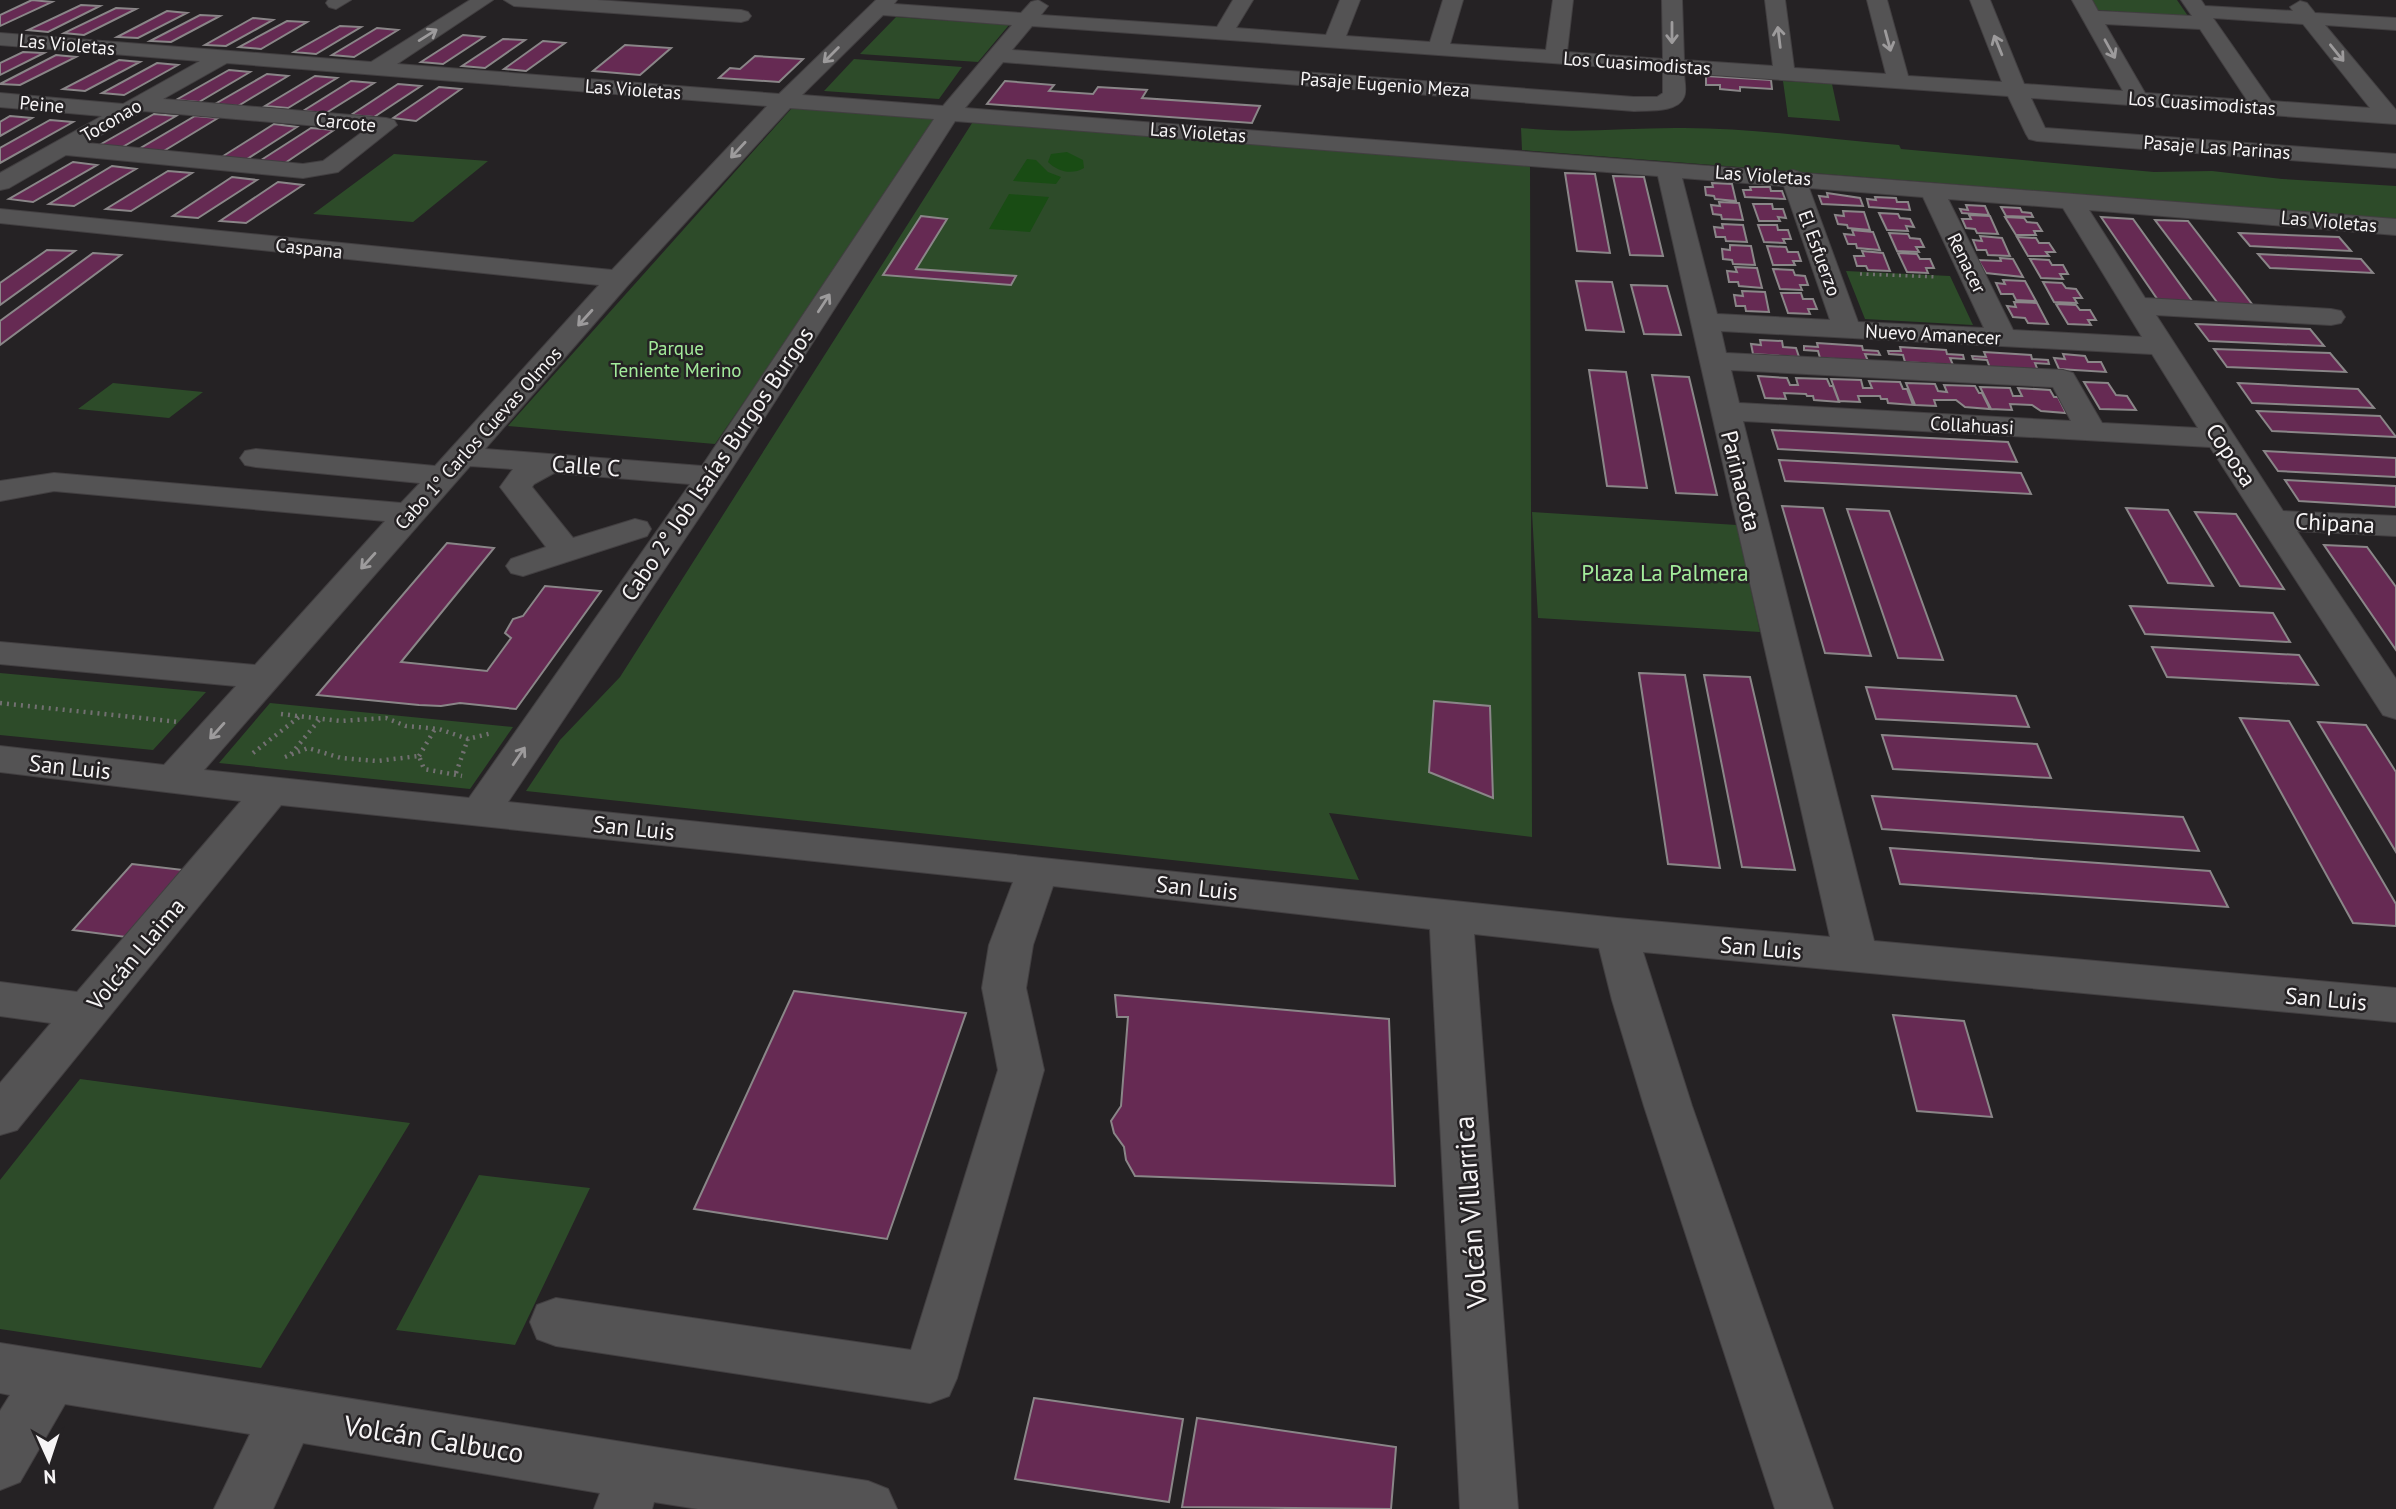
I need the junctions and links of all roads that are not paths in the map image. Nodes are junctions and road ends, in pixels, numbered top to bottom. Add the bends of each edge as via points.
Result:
1 (483, 0) edge
2 (514, 0) edge
3 (1043, 0) edge
4 (1243, 0) edge
5 (1350, 0) edge
6 (1453, 0) edge
7 (1563, 0) edge
8 (1672, 0) edge
9 (1775, 0) edge
10 (1877, 0) edge
11 (1980, 0) edge
12 (2058, 0) edge
13 (2295, 0) edge
14 (882, 5) edge
15 (2086, 6) edge
16 (2198, 11) edge
17 (741, 16) dead end
18 (2309, 18) junction
19 (1027, 20) junction
20 (2396, 24) edge
21 (1223, 34) junction
22 (0, 38) edge
23 (1333, 41) junction
24 (1438, 49) junction
25 (1470, 51) junction
26 (998, 55) junction
27 (222, 57) junction
28 (1556, 57) junction
29 (1672, 66) junction
30 (373, 70) junction
31 (1784, 74) junction
32 (1899, 82) junction
33 (1462, 90) junction
34 (2016, 90) junction
35 (2138, 99) junction
36 (0, 100) edge
37 (785, 100) junction
38 (132, 107) junction
39 (2264, 108) junction
40 (949, 113) junction
41 (2392, 117) edge
42 (62, 148) junction
43 (2396, 161) edge
44 (1668, 168) junction
45 (1793, 177) junction
46 (0, 183) edge
47 (1931, 189) junction
48 (2070, 200) junction
49 (0, 216) edge
50 (2396, 227) edge
51 (619, 279) junction
52 (2135, 306) junction
53 (2331, 317) dead end
54 (1705, 322) junction
55 (1847, 330) junction
56 (2003, 338) junction
57 (2161, 346) junction
58 (1713, 361) junction
59 (1724, 411) junction
60 (2092, 431) junction
61 (2219, 438) junction
62 (256, 458) dead end
63 (549, 463) junction
64 (453, 466) junction
65 (711, 476) junction
66 (0, 491) edge
67 (410, 514) junction
68 (2274, 520) junction
69 (2396, 526) edge
70 (635, 529) dead end
71 (566, 551) junction
72 (523, 566) dead end
73 (0, 653) edge
74 (269, 692) junction
75 (2396, 707) edge
76 (0, 760) edge
77 (275, 765) junction
78 (185, 767) junction
79 (487, 802) junction
80 (1038, 870) junction
81 (1451, 916) junction
82 (1617, 934) junction
83 (1856, 957) junction
84 (0, 999) edge
85 (2396, 1005) edge
86 (88, 1011) junction
87 (0, 1116) edge
88 (556, 1322) dead end
89 (26, 1373) edge
90 (288, 1416) junction
91 (0, 1463) edge
92 (629, 1490) edge
93 (243, 1509) edge
94 (868, 1509) edge
95 (1489, 1509) edge
96 (1804, 1509) edge

30 -> 1 street
2 - 17 street
3 - 19 street, Cabo 2° Job Isaías Burgos Burgos
4 - 21 street
5 - 23 street
6 - 24 street
7 - 28 street
8 -> 29 street, Pasaje Eugenio Meza
31 -> 9 street
10 -> 32 street
34 -> 11 street
12 - 15 street
13 - 18 street
14 - 19 street, Los Cuasimodistas
14 -> 37 street, Cabo 1° Carlos Cuevas Olmos
15 - 16 street
15 -> 35 street
16 - 18 street
16 - 39 street
18 - 20 street
18 -> 41 street
19 - 21 street, Los Cuasimodistas
19 - 26 street, Cabo 2° Job Isaías Burgos Burgos
21 - 23 street, Los Cuasimodistas
22 - 27 street, Las Violetas
23 - 24 street, Los Cuasimodistas
24 - 25 street, Los Cuasimodistas
25 - 28 street, Los Cuasimodistas
25 - 33 street
26 - 33 street, Pasaje Eugenio Meza
26 - 40 street, Cabo 2° Job Isaías Burgos Burgos
27 - 30 street, Las Violetas
27 - 38 street, Toconao
28 - 29 street, Los Cuasimodistas
29 - 31 street, Los Cuasimodistas
29 - 33 street, Pasaje Eugenio Meza via 1674,96 1661,103
30 - 37 street, Las Violetas
31 - 32 street, Los Cuasimodistas
32 - 34 street, Los Cuasimodistas
34 - 35 street, Los Cuasimodistas
34 - 43 street, Pasaje Las Parinas via 2037,134
35 - 39 street, Los Cuasimodistas
36 - 38 street, Peine
37 - 40 street, Las Violetas
37 -> 51 street, Cabo 1° Carlos Cuevas Olmos
38 - 42 street, Toconao
38 - 42 street, Carcote via 386,125 330,167 303,172
39 - 41 street, Los Cuasimodistas
40 - 44 street, Las Violetas
65 -> 40 street, Cabo 2° Job Isaías Burgos Burgos
42 - 46 street, Toconao
44 - 45 street, Las Violetas
44 - 54 street, Parinacota
45 - 47 street, Las Violetas
45 - 55 street, El Esfuerzo
47 - 48 street, Las Violetas
47 - 56 street, Renacer
48 - 50 street, Las Violetas
48 - 52 street, Coposa
49 - 51 street, Caspana
51 -> 64 street, Cabo 1° Carlos Cuevas Olmos
52 - 53 street
52 - 57 street, Coposa
54 - 55 street, Nuevo Amanecer
54 - 58 street, Parinacota
55 - 56 street, Nuevo Amanecer
56 - 57 street, Nuevo Amanecer
57 - 61 street, Coposa
58 - 59 street, Parinacota
58 - 60 street via 2063,379
59 - 60 street, Collahuasi
59 - 83 street, Parinacota
60 - 61 street, Collahuasi
61 - 68 street, Coposa
62 - 64 street, Calle C
63 - 64 street, Calle C
63 - 65 street, Calle C
63 - 71 street via 516,486
64 - 67 street, Cabo 1° Carlos Cuevas Olmos
79 -> 65 street, Cabo 2° Job Isaías Burgos Burgos
66 - 67 street via 54,482
67 -> 74 street, Cabo 1° Carlos Cuevas Olmos
68 - 69 street, Chipana
68 - 75 street, Coposa
70 - 71 street
71 - 72 street
73 - 74 street
74 -> 78 street, Cabo 1° Carlos Cuevas Olmos via 221,726
76 - 78 street, San Luis
77 - 78 street, San Luis
77 - 79 street, San Luis
77 - 86 street, Volcán Llaima
79 - 80 street, San Luis
80 - 81 street, San Luis
80 - 88 street via 1011,945 1004,988 1021,1070 930,1378
81 - 82 street, San Luis
81 - 95 street, Volcán Villarrica
82 - 83 street, San Luis
82 - 96 street via 1668,1106
83 - 85 street, San Luis
84 - 86 street
86 - 87 street, Volcán Llaima
89 - 90 street, Volcán Calbuco
89 - 91 street
90 - 92 street, Volcán Calbuco
90 - 93 street
92 - 94 street, Volcán Calbuco

